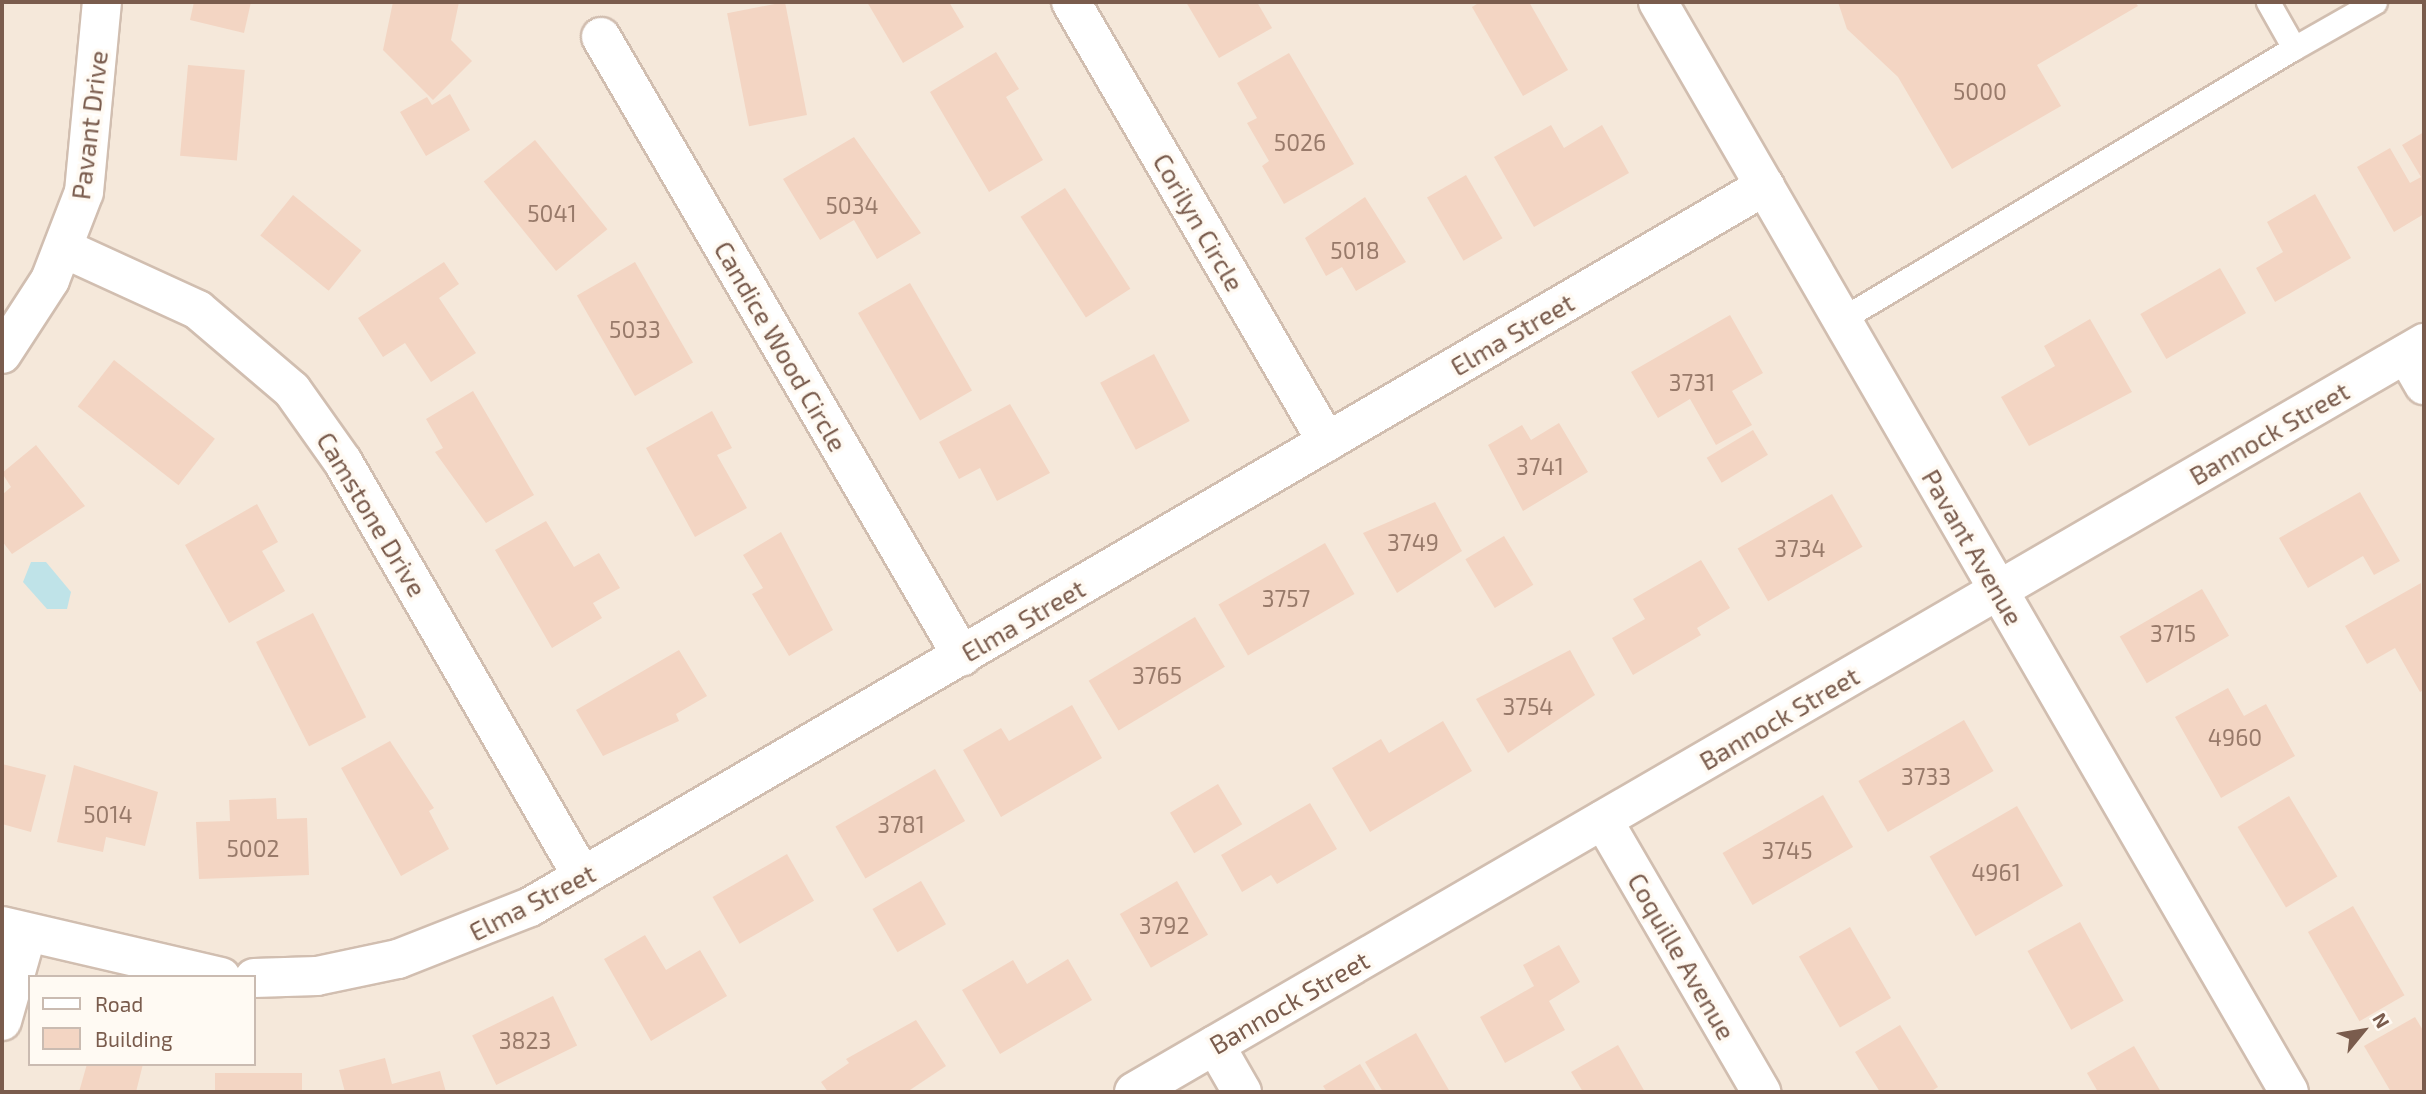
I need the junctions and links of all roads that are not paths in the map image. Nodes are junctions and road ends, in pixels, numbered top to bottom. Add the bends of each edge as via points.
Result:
1 (102, 2) edge
2 (1071, 2) edge
3 (1658, 2) edge
4 (2268, 2) edge
5 (2375, 2) edge
6 (601, 37) dead end
7 (2294, 48) junction
8 (1765, 186) junction
9 (65, 249) junction
10 (1842, 320) junction
11 (2, 354) edge
12 (2418, 361) edge
13 (1327, 442) junction
14 (1999, 590) junction
15 (962, 656) junction
16 (1603, 820) junction
17 (583, 877) junction
18 (14, 930) edge
19 (212, 975) edge
20 (256, 978) edge
21 (2, 1021) edge
22 (1214, 1045) junction
23 (1134, 1092) edge
24 (1242, 1092) edge
25 (1761, 1092) edge
26 (2289, 1092) edge

1 - 9 street, Pavant Drive via 83,192
2 - 13 street, Corilyn Circle
3 - 8 street, Pavant Avenue
4 - 7 lane
5 - 7 lane
6 - 15 street, Candice Wood Circle
7 - 10 lane
8 - 10 street, Pavant Avenue
8 - 13 street, Elma Street
9 - 11 street, Pavant Drive via 34,310
9 - 17 street, Camstone Drive via 198,310 292,390 343,462
10 - 14 street, Pavant Avenue
12 - 14 street, Bannock Street
13 - 15 street, Elma Street
14 - 16 street, Bannock Street
14 - 26 street, Pavant Avenue
15 - 17 street, Elma Street
16 - 22 street, Bannock Street
16 - 25 street, Coquille Avenue
17 - 20 street, Elma Street via 433,950 317,976
18 - 19 street
18 - 21 street
22 - 23 street, Bannock Street
22 - 24 street

